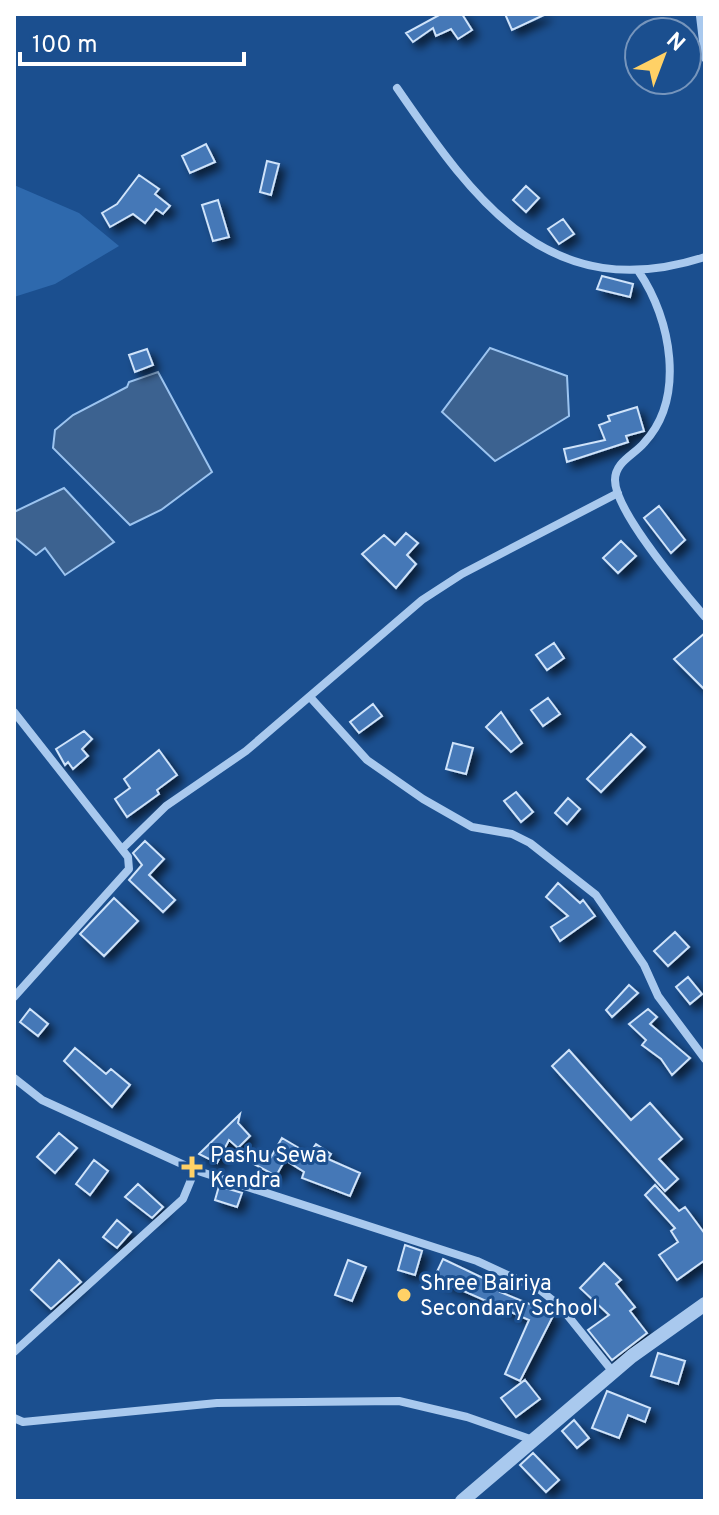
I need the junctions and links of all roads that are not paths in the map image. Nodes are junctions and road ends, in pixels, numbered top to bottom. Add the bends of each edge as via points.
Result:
1 (397, 88) dead end
2 (705, 257) edge
3 (639, 272) junction
4 (618, 493) junction
5 (705, 617) edge
6 (310, 697) junction
7 (14, 712) edge
8 (122, 849) junction
9 (14, 997) edge
10 (705, 1059) edge
11 (14, 1078) edge
12 (195, 1170) junction
13 (705, 1304) edge
14 (14, 1352) edge
15 (613, 1372) junction
16 (14, 1418) edge
17 (533, 1440) junction
18 (462, 1501) edge

1 - 3 street via 462,176 524,236 561,258 605,270
2 - 3 street
3 - 4 street via 669,351 670,387 654,429 614,475
4 - 5 street via 641,535
4 - 6 street via 422,600
6 - 8 street via 215,775 166,806
6 - 10 street via 367,760 423,799 472,827 530,843 596,895 644,965 658,996
7 - 8 street
8 - 9 street via 129,869
11 - 12 street via 42,1100
12 - 14 street via 183,1199
12 - 15 street via 464,1257 540,1290 560,1306
13 - 15 street
15 - 17 street
16 - 17 street via 23,1422 217,1403 399,1401
17 - 18 street

